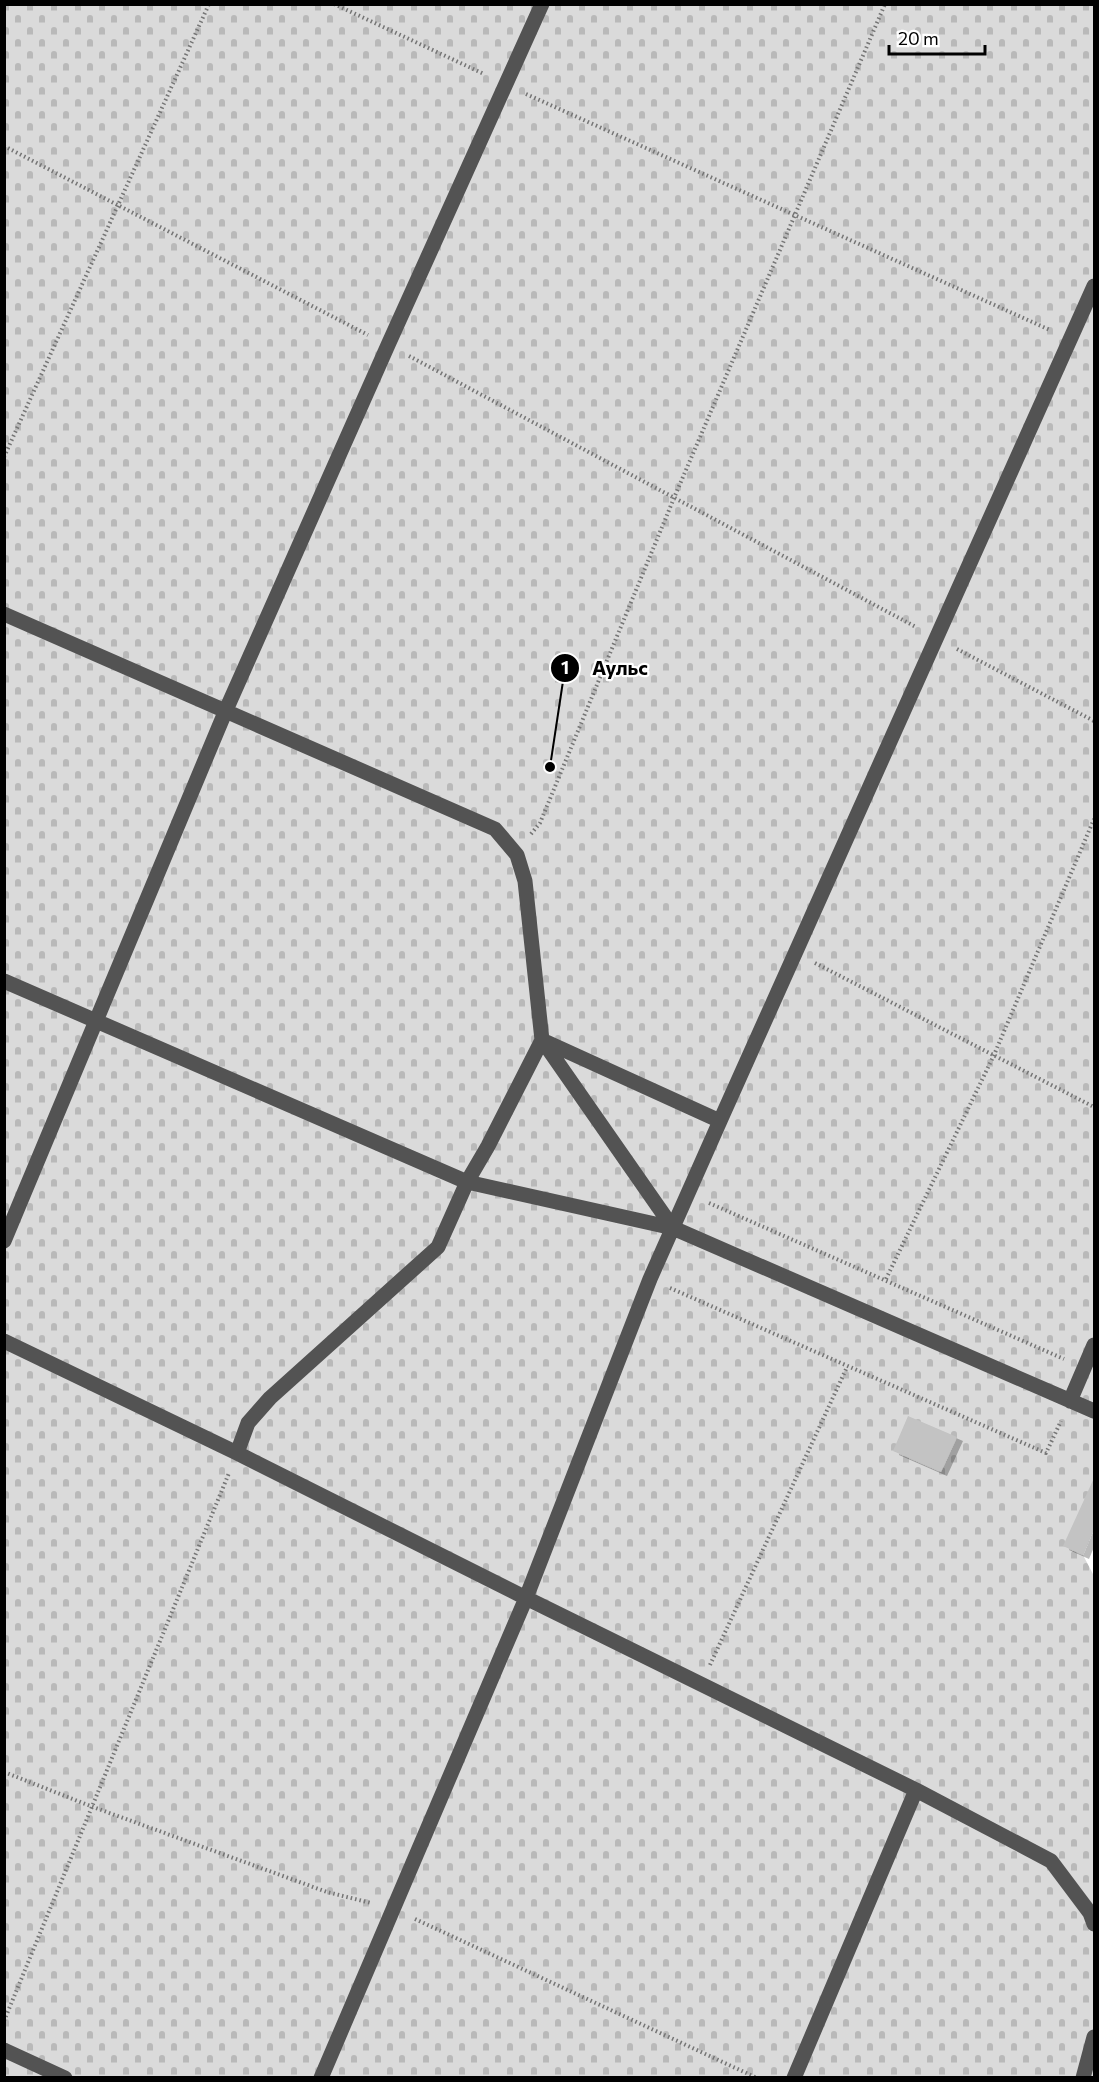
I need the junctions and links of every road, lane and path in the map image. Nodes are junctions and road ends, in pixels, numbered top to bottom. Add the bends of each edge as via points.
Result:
1 (209, 4) edge
2 (334, 4) edge
3 (542, 4) edge
4 (885, 4) edge
5 (506, 84) junction
6 (4, 146) edge
7 (118, 205) junction
8 (796, 215) junction
9 (1095, 286) edge
10 (1071, 339) junction
11 (388, 345) junction
12 (4, 457) edge
13 (674, 498) junction
14 (4, 614) edge
15 (936, 638) junction
16 (226, 710) junction
17 (1095, 721) edge
18 (1095, 819) edge
19 (517, 855) junction
20 (796, 952) junction
21 (4, 981) edge
22 (97, 1020) junction
23 (542, 1040) junction
24 (994, 1055) junction
25 (1095, 1107) edge
26 (720, 1121) junction
27 (467, 1182) junction
28 (688, 1194) junction
29 (673, 1228) junction
30 (4, 1241) edge
31 (650, 1279) junction
32 (886, 1279) junction
33 (4, 1341) edge
34 (1095, 1345) edge
35 (847, 1367) junction
36 (1084, 1368) junction
37 (1070, 1401) junction
38 (1095, 1411) edge
39 (237, 1453) junction
40 (526, 1598) junction
41 (701, 1684) junction
42 (916, 1790) junction
43 (1095, 1924) edge
44 (4, 2022) edge
45 (1095, 2037) edge
46 (4, 2050) edge
47 (65, 2078) edge
48 (321, 2078) edge
49 (794, 2078) edge
50 (1083, 2078) edge

1 - 7 path
2 - 5 path
3 - 5 lane
4 - 8 path
5 - 8 path
5 - 11 lane
6 - 7 path
7 - 11 path
7 - 12 path
8 - 10 path
8 - 13 path
9 - 10 lane
10 - 15 lane
11 - 13 path
11 - 16 lane
13 - 15 path
13 - 19 path via 540,823
14 - 16 lane
15 - 17 path
15 - 20 lane
16 - 19 lane via 495,829
16 - 22 lane
18 - 24 path
19 - 23 lane via 525,880
20 - 24 path
20 - 26 lane
21 - 22 lane
22 - 27 lane
22 - 30 lane
23 - 26 lane
23 - 27 lane
23 - 29 lane
24 - 25 path
24 - 32 path
26 - 28 lane
27 - 29 lane
27 - 39 lane via 438,1247 270,1398 248,1423
28 - 29 lane
28 - 32 path
29 - 31 lane
29 - 37 lane
31 - 35 path
31 - 40 lane
32 - 36 path
33 - 39 lane
34 - 36 lane
35 - 37 path via 1046,1453
35 - 41 path
36 - 37 lane
37 - 38 lane
39 - 40 lane
39 - 44 path
40 - 41 lane
40 - 48 lane
41 - 42 lane
42 - 43 lane via 1051,1861
42 - 49 lane
45 - 50 lane
46 - 47 lane

